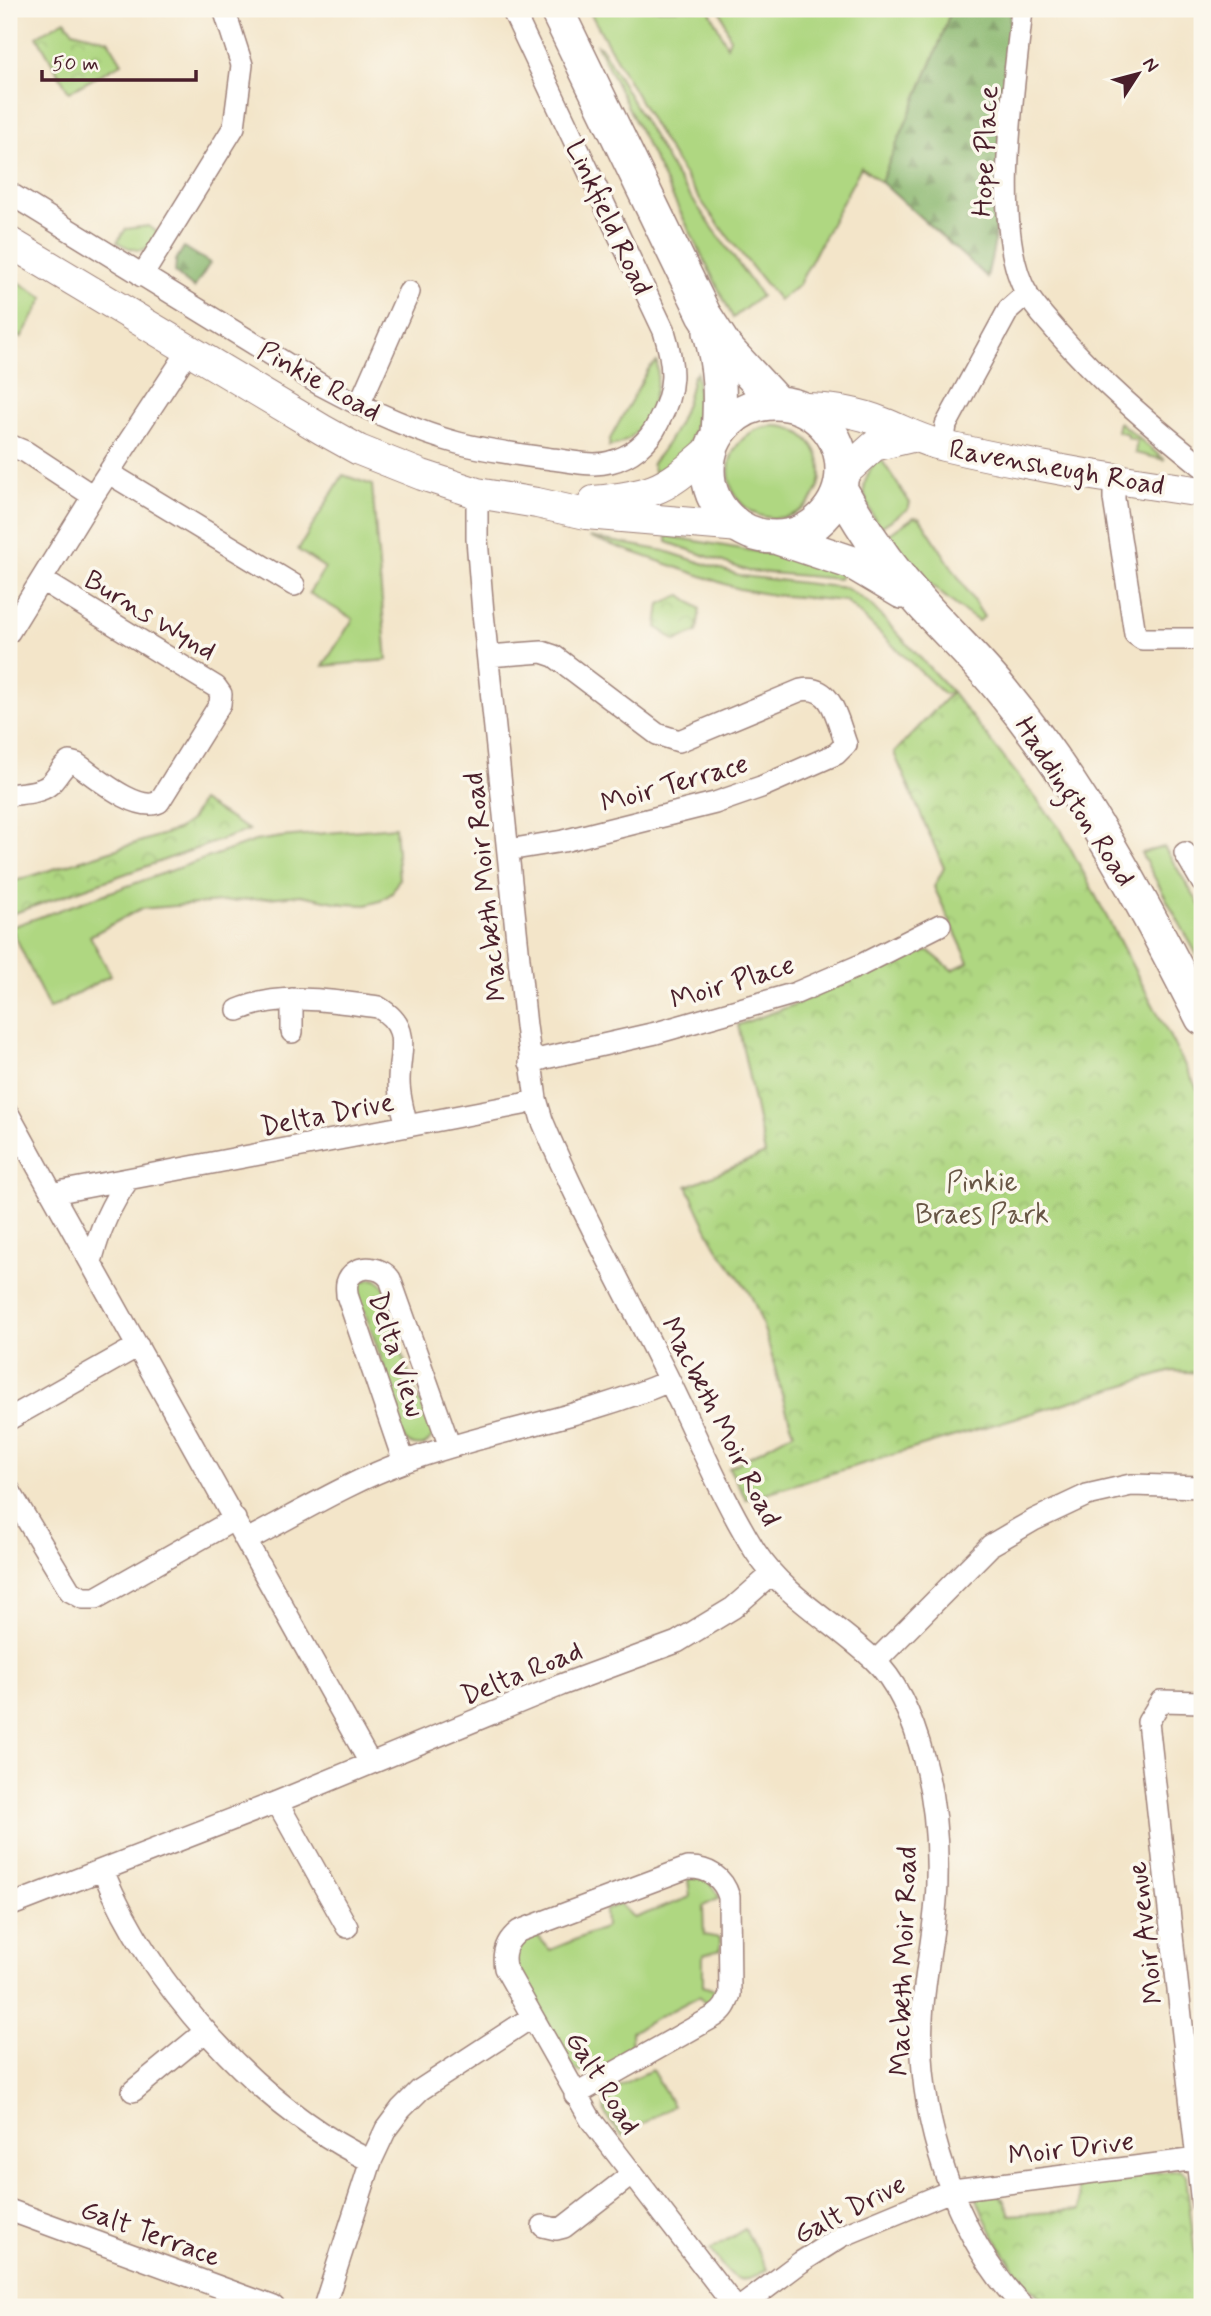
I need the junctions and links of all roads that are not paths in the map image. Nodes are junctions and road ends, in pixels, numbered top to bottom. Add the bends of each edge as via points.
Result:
1 (224, 9) edge
2 (512, 9) edge
3 (556, 9) edge
4 (1023, 9) edge
5 (9, 193) edge
6 (9, 242) edge
7 (142, 276) junction
8 (409, 292) dead end
9 (1027, 293) junction
10 (705, 314) junction
11 (189, 350) junction
12 (359, 405) junction
13 (789, 405) junction
14 (655, 430) joint
15 (912, 437) junction
16 (715, 441) junction
17 (9, 446) edge
18 (943, 446) junction
19 (1202, 466) edge
20 (108, 472) junction
21 (1114, 479) junction
22 (841, 481) junction
23 (1202, 492) edge
24 (477, 493) junction
25 (93, 496) junction
26 (537, 503) junction
27 (740, 527) junction
28 (775, 537) junction
29 (42, 580) junction
30 (294, 585) dead end
31 (922, 604) junction
32 (9, 632) edge
33 (1202, 639) edge
34 (488, 656) junction
35 (9, 795) edge
36 (508, 850) junction
37 (1185, 853) dead end
38 (1202, 882) edge
39 (940, 925) dead end
40 (292, 999) junction
41 (238, 1010) dead end
42 (1202, 1018) edge
43 (292, 1032) dead end
44 (530, 1063) junction
45 (536, 1100) junction
46 (9, 1115) edge
47 (407, 1126) junction
48 (128, 1180) junction
49 (53, 1195) junction
50 (92, 1262) junction
51 (138, 1346) junction
52 (669, 1381) junction
53 (9, 1419) edge
54 (450, 1447) junction
55 (404, 1462) junction
56 (1202, 1487) edge
57 (9, 1490) edge
58 (235, 1519) junction
59 (247, 1540) junction
60 (772, 1574) junction
61 (876, 1661) junction
62 (1202, 1702) edge
63 (370, 1763) junction
64 (277, 1802) junction
65 (103, 1871) junction
66 (9, 1906) edge
67 (347, 1927) dead end
68 (532, 2017) junction
69 (206, 2031) junction
70 (133, 2091) dead end
71 (575, 2095) junction
72 (1197, 2159) junction
73 (371, 2161) junction
74 (631, 2175) junction
75 (953, 2190) junction
76 (1202, 2203) edge
77 (9, 2210) edge
78 (543, 2226) dead end
79 (274, 2307) edge
80 (324, 2307) edge
81 (735, 2307) edge
82 (741, 2307) edge
83 (1024, 2307) edge

1 - 7 street via 242,65 234,127
2 - 14 street, Linkfield Road via 664,331 673,380
3 - 10 main road, Linkfield Road
4 - 9 street, Hope Place via 1008,150 1009,235
5 - 7 street, Pinkie Road
6 - 11 main road, Pinkie Road
7 - 12 street, Pinkie Road
8 - 12 street
9 - 18 street via 1009,309 946,425
9 - 19 street, Hope Place via 1075,353 1127,404
10 - 13 main road, Linkfield Road via 726,348
10 - 16 main road, Linkfield Road via 719,363 721,400
11 - 20 street
11 - 24 main road, Pinkie Road via 359,450
12 - 14 street, Pinkie Road via 457,443 589,464 620,459
13 - 15 main road, Ravensheugh Road via 847,411
13 - 16 main road via 760,404 744,410 729,420
13 - 22 main road via 818,419 832,435 840,454
15 - 18 main road, Ravensheugh Road
15 - 22 main road, Ravensheugh Road via 874,446
16 - 26 main road, Pinkie Road via 678,476 655,490 587,502
16 - 27 main road via 708,471 712,493 723,512
17 - 25 street via 26,452
18 - 21 main road, Ravensheugh Road
20 - 25 street
20 - 30 street via 208,546
21 - 23 main road, Ravensheugh Road
21 - 33 street via 1135,634 1142,639
22 - 28 main road via 830,508 816,523
22 - 31 main road, Haddington Road via 871,542
24 - 26 main road, Pinkie Road
24 - 34 street, Macbeth Moir Road
25 - 29 street
26 - 27 main road, Pinkie Road via 586,514
27 - 28 main road
28 - 31 main road, Haddington Road via 853,563
29 - 32 street
29 - 35 street, Burns Wynd via 216,687 220,704 153,806 132,801 69,762 44,789
31 - 42 main road, Haddington Road via 1002,691 1085,804
34 - 36 street, Macbeth Moir Road
34 - 36 street, Moir Terrace via 542,652 554,656 657,734 679,741 811,688 828,698 846,744 836,754 715,803
36 - 44 street, Macbeth Moir Road
37 - 38 street
39 - 44 street, Moir Place via 796,993
40 - 41 street via 271,999
40 - 43 street
40 - 47 street via 378,1007 390,1014 403,1039 399,1084
44 - 45 street, Macbeth Moir Road
45 - 47 street, Delta Drive
45 - 52 street, Macbeth Moir Road via 550,1139
46 - 49 street
47 - 48 street, Delta Drive
48 - 49 street, Delta Drive
48 - 50 street via 104,1220
49 - 50 street
50 - 51 street
51 - 53 street
51 - 58 street
52 - 54 street, Delta View via 599,1407
52 - 60 street, Macbeth Moir Road via 745,1533
54 - 55 street, Delta View
54 - 55 street, Delta View via 390,1279 384,1271 365,1268 347,1283 347,1295
55 - 59 street, Delta View via 361,1479
56 - 61 street via 1131,1485 1087,1495 1034,1520 991,1545
57 - 58 street via 70,1591 83,1598 96,1598
58 - 59 street
59 - 63 street
60 - 61 street, Macbeth Moir Road
60 - 63 street, Delta Road via 733,1608 677,1642
61 - 75 street, Macbeth Moir Road via 896,1690 917,1736 935,1828 938,1880 922,2016 922,2072 931,2127
62 - 72 street, Moir Avenue via 1161,1701 1148,1722
63 - 64 street, Delta Road
64 - 65 street, Delta Road
64 - 67 street
65 - 66 street, Delta Road
65 - 69 street via 150,1958
68 - 71 street, Galt Road
68 - 71 street, Galt Road via 503,1959 508,1941 519,1931 687,1868 706,1870 726,1887 730,1994 723,2011
68 - 73 street via 420,2090 386,2129
69 - 70 street
69 - 73 street via 279,2102 329,2139
71 - 74 street, Galt Road
72 - 75 street, Moir Drive
72 - 76 street, Moir Avenue
73 - 80 street
74 - 78 street, Galt Road via 564,2227
74 - 81 street, Galt Road
75 - 82 street, Galt Drive via 842,2236
75 - 83 street, Macbeth Moir Road via 981,2251
77 - 79 street, Galt Terrace

